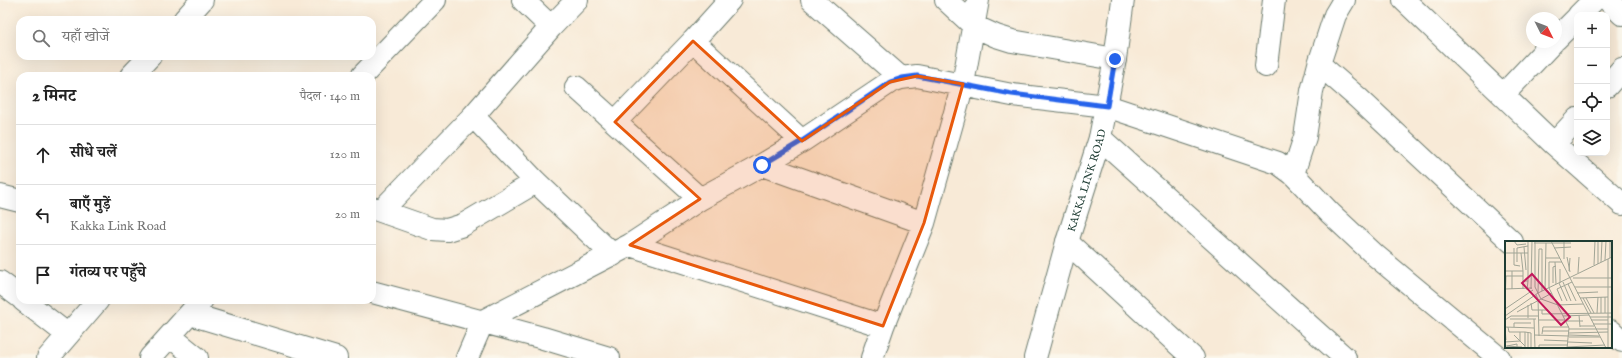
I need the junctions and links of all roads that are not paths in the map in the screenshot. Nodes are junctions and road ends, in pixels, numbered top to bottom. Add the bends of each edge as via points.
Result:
1 (202, 0) edge
2 (435, 0) edge
3 (523, 0) edge
4 (577, 0) edge
5 (730, 0) edge
6 (812, 0) edge
7 (946, 0) edge
8 (978, 0) edge
9 (1123, 0) edge
10 (1274, 0) edge
11 (1344, 0) edge
12 (1404, 0) edge
13 (1594, 0) edge
14 (1608, 0) edge
15 (1583, 12) edge
16 (1622, 14) edge
17 (188, 16) edge
18 (1574, 21) edge
19 (974, 26) junction
20 (551, 28) junction
21 (1562, 33) edge
22 (693, 41) junction
23 (1548, 48) edge
24 (1115, 59) junction
25 (146, 60) edge
26 (1319, 64) junction
27 (1266, 66) dead end
28 (1622, 69) edge
29 (135, 72) edge
30 (366, 72) edge
31 (902, 78) junction
32 (963, 84) junction
33 (1609, 84) edge
34 (576, 87) dead end
35 (1503, 94) junction
36 (1107, 106) junction
37 (473, 116) junction
38 (1576, 120) edge
39 (615, 122) junction
40 (1100, 138) junction
41 (802, 141) junction
42 (1554, 144) junction
43 (762, 165) junction
44 (1293, 174) junction
45 (536, 182) junction
46 (700, 199) junction
47 (1622, 204) edge
48 (376, 210) edge
49 (924, 223) junction
50 (1511, 241) edge
51 (1067, 242) junction
52 (622, 250) junction
53 (0, 282) edge
54 (376, 293) edge
55 (16, 294) edge
56 (28, 304) edge
57 (95, 304) edge
58 (196, 307) edge
59 (483, 321) junction
60 (883, 326) junction
61 (1612, 332) edge
62 (68, 335) junction
63 (170, 336) junction
64 (1622, 341) edge
65 (1038, 357) edge
66 (48, 358) edge
67 (150, 358) edge
68 (197, 358) edge
69 (336, 358) edge
70 (467, 358) edge
71 (609, 358) edge
72 (872, 358) edge
73 (1193, 358) edge
74 (1345, 358) edge
75 (1499, 358) edge

1 - 17 street
2 - 30 street
3 - 20 street
4 - 20 street
5 - 22 street
6 - 31 street
7 - 19 street
8 - 19 street
9 - 24 street, KAKKA LINK ROAD
10 - 27 street
11 - 26 street via 1335,15
12 - 35 street
13 - 15 street
14 - 16 street
18 - 21 street
19 - 24 street via 1012,41
19 - 32 street
20 - 37 street
22 - 39 street
22 - 41 street
23 - 35 street
24 - 36 street, KAKKA LINK ROAD
25 - 29 street
26 - 44 street via 1305,137
26 - 50 street
28 - 33 street
31 - 32 street via 917,76
31 - 41 street via 890,82
32 - 36 street via 1012,94
32 - 49 street
34 - 39 street
35 - 42 street
36 - 40 street, KAKKA LINK ROAD
36 - 44 street via 1278,163
37 - 45 street
37 - 48 street
38 - 42 street
39 - 46 street
40 - 51 street, KAKKA LINK ROAD
40 - 74 street
41 - 43 street
42 - 47 street
43 - 46 street
43 - 49 street
44 - 75 street via 1376,256
45 - 48 street via 464,225 447,230 432,229
45 - 52 street
46 - 52 street
49 - 60 street
51 - 65 street, KAKKA LINK ROAD
51 - 73 street
52 - 59 street
52 - 60 street
53 - 55 street
54 - 59 street
56 - 62 street
57 - 62 street
58 - 63 street
58 - 69 street
59 - 70 street
59 - 71 street
60 - 72 street
61 - 64 street
62 - 66 street
63 - 67 street
63 - 68 street

